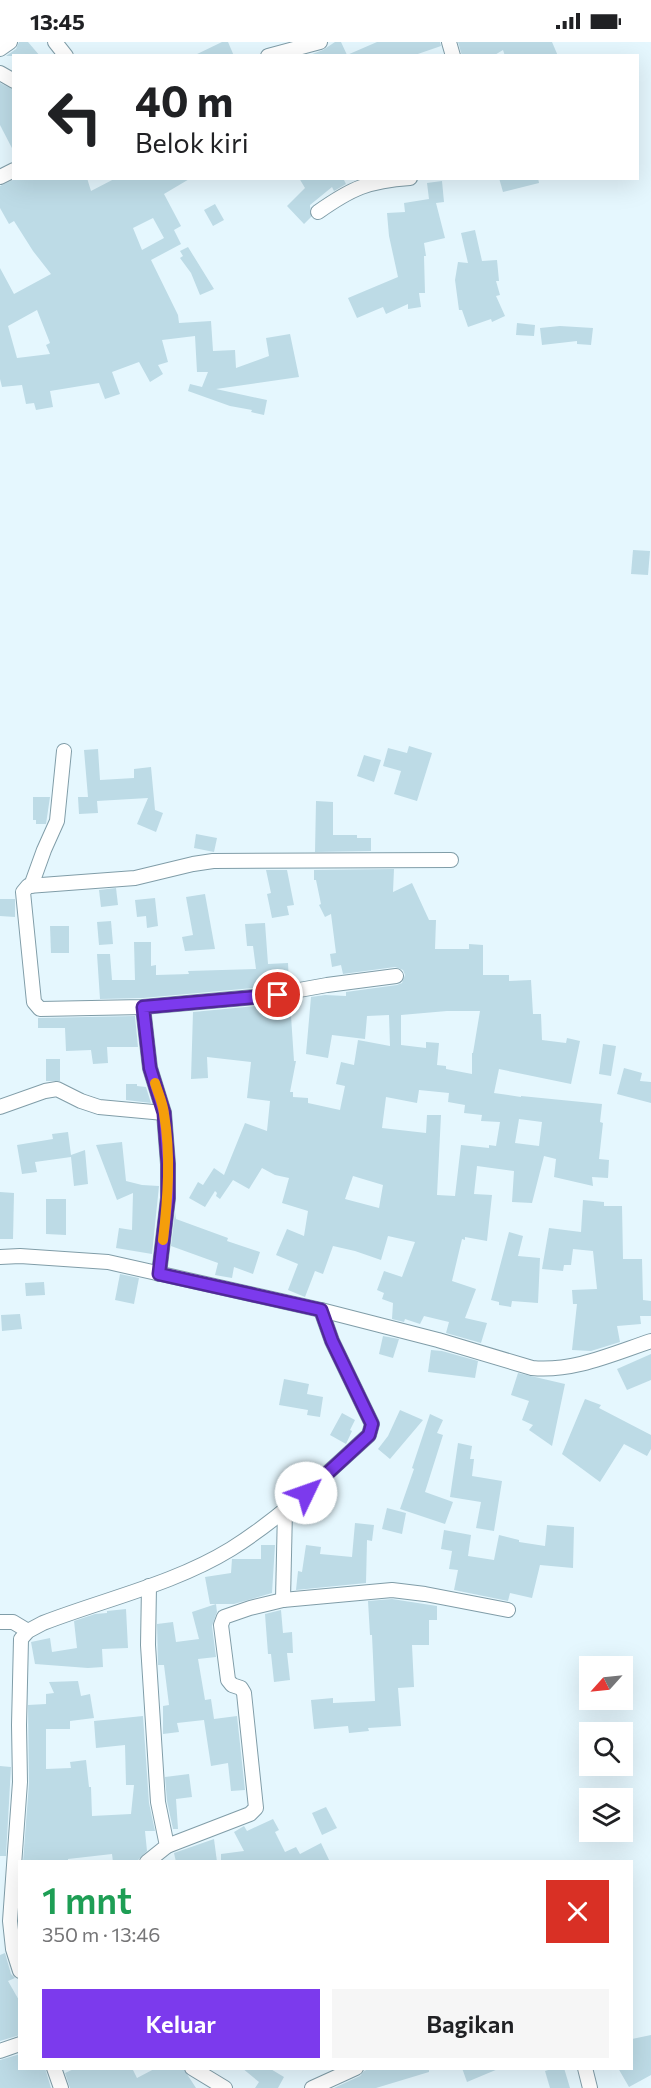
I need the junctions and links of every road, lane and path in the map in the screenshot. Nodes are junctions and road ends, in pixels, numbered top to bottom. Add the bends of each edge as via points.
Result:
1 (10, 42) edge
2 (55, 42) edge
3 (320, 42) edge
4 (0, 49) edge
5 (64, 54) edge
6 (275, 54) edge
7 (394, 180) edge
8 (318, 212) dead end
9 (64, 751) dead end
10 (451, 860) dead end
11 (31, 886) junction
12 (396, 976) dead end
13 (143, 1007) junction
14 (0, 1107) edge
15 (164, 1113) junction
16 (0, 1257) edge
17 (159, 1274) junction
18 (321, 1310) junction
19 (651, 1341) edge
20 (285, 1510) junction
21 (149, 1586) junction
22 (284, 1600) junction
23 (508, 1610) dead end
24 (0, 1622) edge
25 (28, 1631) junction
26 (167, 1846) junction
27 (150, 1860) edge
28 (0, 1869) edge
29 (14, 1873) junction
30 (11, 1895) edge
31 (18, 1963) edge
32 (18, 2045) edge
33 (0, 2050) edge
34 (55, 2070) edge
35 (195, 2070) edge
36 (586, 2070) edge
37 (339, 2071) edge
38 (61, 2088) edge
39 (225, 2088) edge
40 (312, 2088) edge
41 (590, 2088) edge

1 - 4 street
2 - 5 street
3 - 6 street
7 - 8 street via 371,183 340,196
9 - 11 street via 57,821
10 - 11 street via 213,861 135,878
11 - 13 street via 23,892 37,1007
12 - 13 street via 266,996
13 - 15 street via 150,1068
14 - 15 street via 57,1089 99,1107
15 - 17 street via 168,1198
16 - 17 street via 108,1262
17 - 18 street
18 - 19 street via 548,1370 571,1368
18 - 20 street via 372,1430
20 - 21 street via 230,1549
20 - 22 street
21 - 25 street
21 - 26 street via 148,1645 158,1802
22 - 23 street via 392,1590
22 - 26 street via 227,1615 221,1622 228,1680 244,1693 256,1808 250,1814
24 - 25 street via 13,1622
25 - 29 street via 21,1639 20,1782
26 - 27 street
28 - 29 street
29 - 30 street
30 - 31 street via 11,1934
32 - 33 street
34 - 38 street
35 - 39 street
36 - 41 street
37 - 40 street

